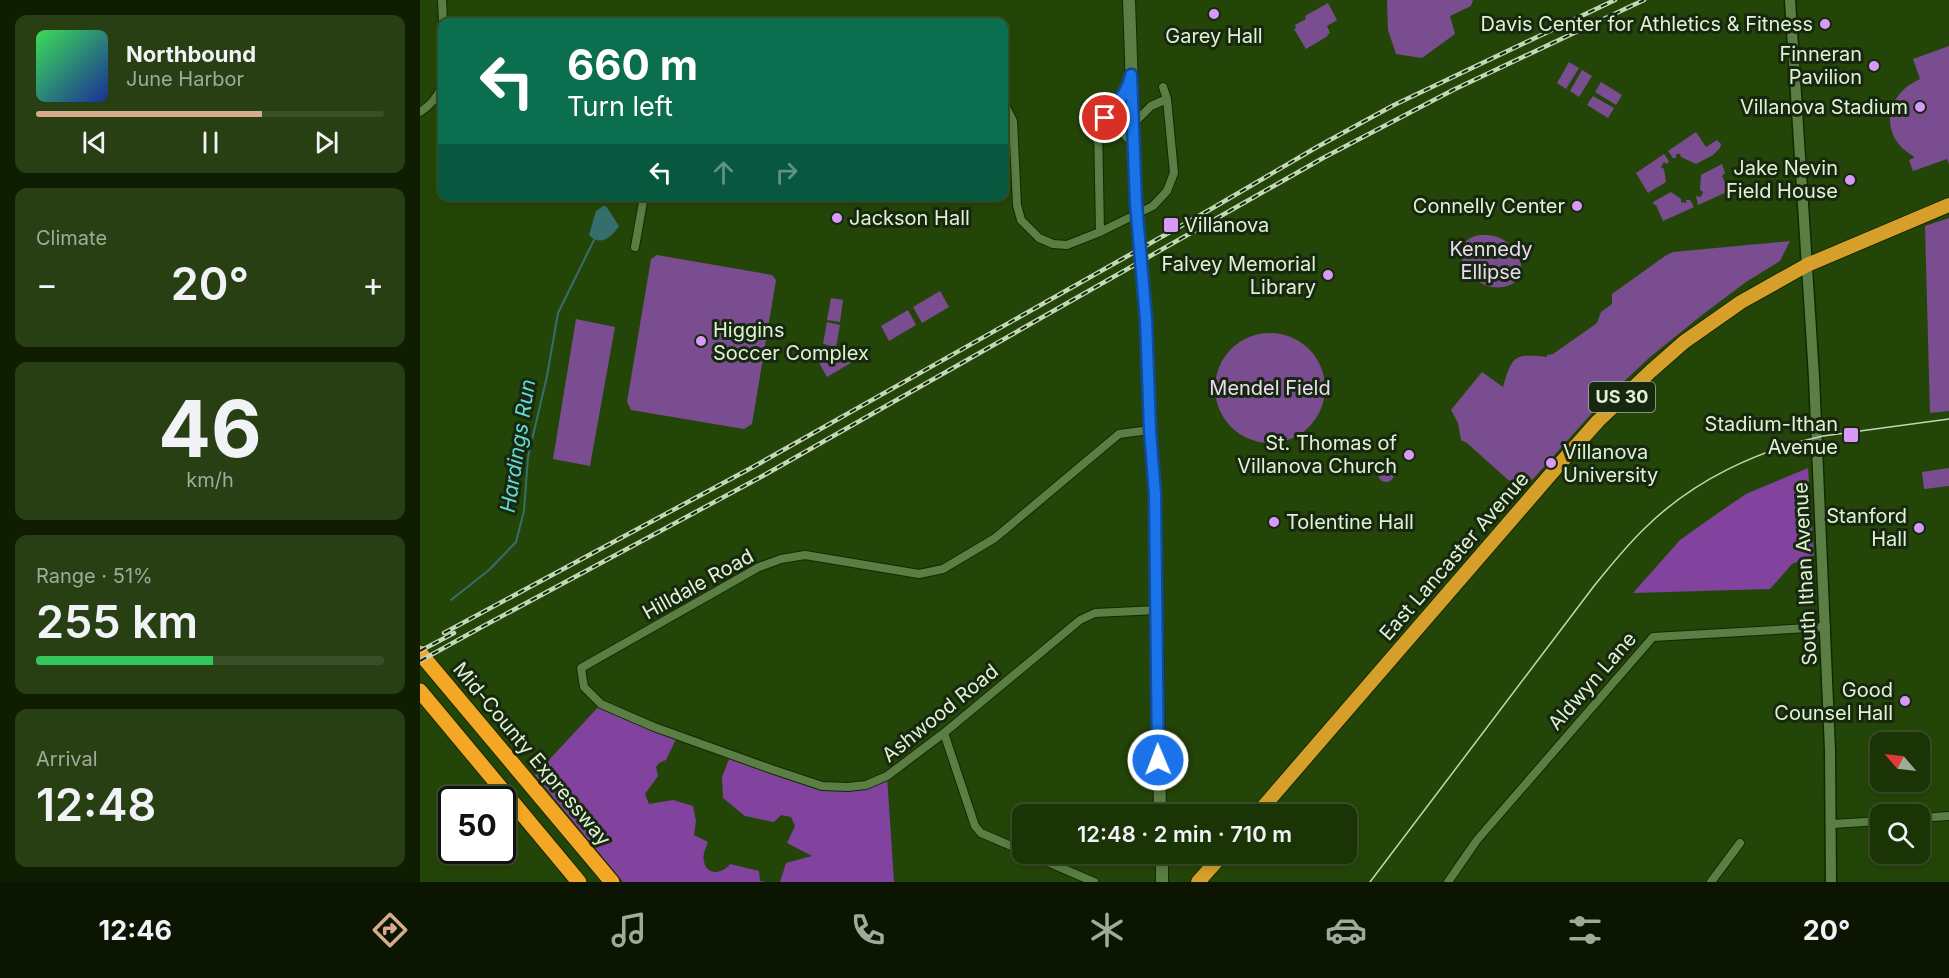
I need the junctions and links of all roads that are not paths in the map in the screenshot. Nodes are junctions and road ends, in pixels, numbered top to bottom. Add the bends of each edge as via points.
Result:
1 (442, 0) edge
2 (1129, 0) edge
3 (1790, 0) edge
4 (442, 18) edge
5 (1131, 75) junction
6 (1163, 87) dead end
7 (438, 96) edge
8 (1167, 99) junction
9 (1008, 110) edge
10 (420, 112) edge
11 (1133, 124) junction
12 (1097, 140) junction
13 (1134, 145) junction
14 (643, 201) edge
15 (1949, 205) edge
16 (1100, 232) junction
17 (636, 247) dead end
18 (1807, 265) junction
19 (1150, 430) junction
20 (1157, 610) junction
21 (1826, 627) junction
22 (420, 653) edge
23 (581, 668) joint
24 (420, 691) edge
25 (944, 733) junction
26 (1160, 804) edge
27 (1266, 804) edge
28 (1949, 816) edge
29 (1930, 817) edge
30 (1870, 822) edge
31 (1832, 824) junction
32 (574, 838) junction
33 (1740, 843) dead end
34 (1012, 846) edge
35 (1052, 864) edge
36 (1162, 864) edge
37 (1214, 864) edge
38 (579, 882) edge
39 (612, 882) edge
40 (621, 882) edge
41 (1094, 882) edge
42 (1162, 882) edge
43 (1198, 882) edge
44 (1448, 882) edge
45 (1710, 882) edge
46 (1832, 882) edge

1 - 4 street
2 - 5 main road
3 - 18 street, South Ithan Avenue
5 - 11 main road
5 - 12 street via 1124,95 1098,126
6 - 8 street
7 - 10 street
8 - 11 street via 1151,106
8 - 16 street via 1174,172 1167,191 1153,206
9 - 16 street via 1013,121 1021,220 1039,238 1053,244 1067,246
11 - 13 main road
12 - 13 street via 1108,129 1118,128
12 - 16 street
13 - 19 main road, bridge
14 - 17 street
15 - 18 highway, East Lancaster Avenue / US 30
18 - 21 street, South Ithan Avenue
18 - 27 highway, East Lancaster Avenue / US 30 via 1741,302 1684,342 1612,407
19 - 20 main road
19 - 23 street, Hilldale Road via 1119,434 995,538 943,569 919,574 805,555 781,559 759,567
20 - 25 street, Ashwood Road via 1095,613 1080,620
20 - 26 main road
21 - 31 street, South Ithan Avenue
21 - 44 street, Aldwyn Lane via 1653,637 1477,840
22 - 32 highway, Mid-County Expressway
23 - 25 street, Ashwood Road via 584,687 601,704 654,727 822,786 866,785 887,776
24 - 38 highway
25 - 34 street via 975,826 981,833
28 - 29 street
30 - 31 street
31 - 46 street, South Ithan Avenue
32 - 39 highway, Mid-County Expressway
32 - 40 highway
33 - 45 street
35 - 41 street
36 - 42 main road
37 - 43 highway

